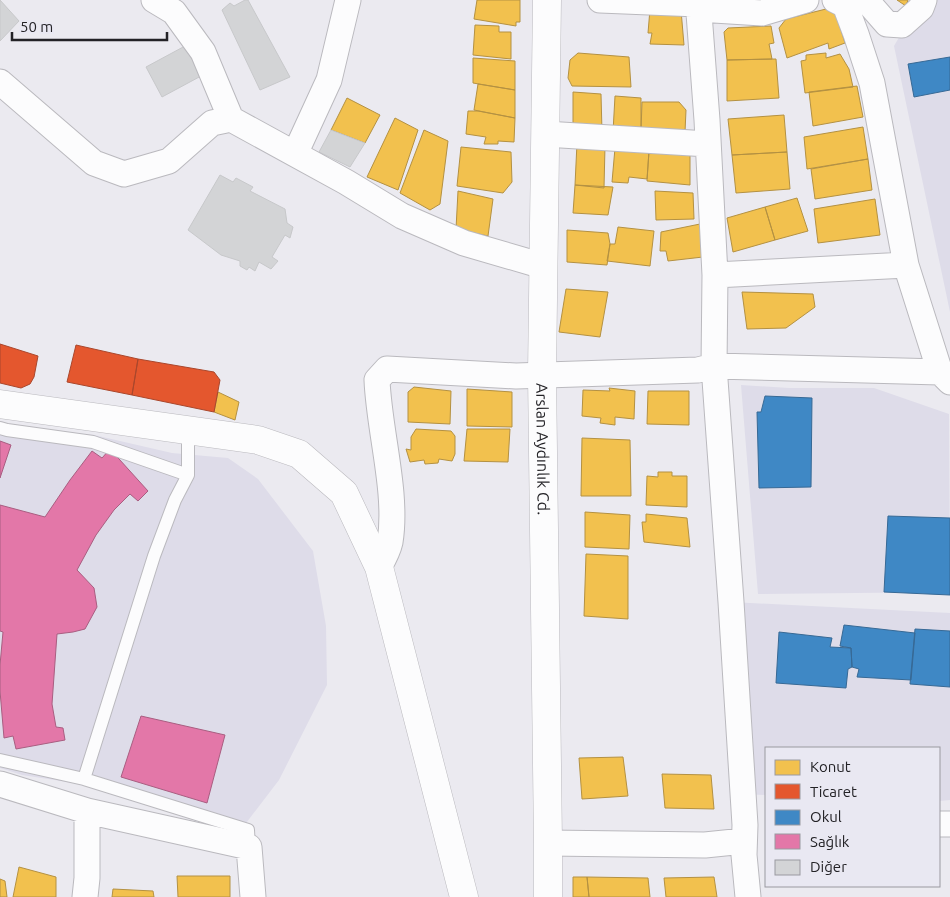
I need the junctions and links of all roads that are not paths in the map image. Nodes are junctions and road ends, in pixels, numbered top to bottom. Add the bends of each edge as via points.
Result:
1 (154, 0) edge
2 (348, 0) edge
3 (547, 0) edge
4 (600, 0) edge
5 (806, 0) edge
6 (835, 0) edge
7 (866, 0) edge
8 (924, 0) edge
9 (698, 4) edge
10 (0, 82) edge
11 (231, 119) junction
12 (545, 134) junction
13 (708, 144) junction
14 (295, 154) junction
15 (906, 265) junction
16 (543, 266) junction
17 (715, 275) junction
18 (714, 366) junction
19 (542, 374) junction
20 (945, 377) edge
21 (0, 404) edge
22 (0, 428) edge
23 (188, 430) junction
24 (188, 475) junction
25 (379, 567) junction
26 (0, 760) edge
27 (84, 779) junction
28 (0, 784) edge
29 (87, 811) junction
30 (752, 831) edge
31 (548, 844) junction
32 (249, 847) junction
33 (85, 897) edge
34 (253, 897) edge
35 (464, 897) edge
36 (548, 897) edge
37 (748, 897) edge

1 - 11 street via 174,12 203,52
2 - 14 street via 329,80
3 - 12 street, Arslan Aydınlık Cd.
4 - 9 street
5 - 9 street via 762,13
6 - 15 street via 845,5 872,83
7 - 8 street via 888,24 902,25 921,8
9 - 13 street
10 - 11 street via 94,163 124,174 168,161 212,123
11 - 14 street
12 - 13 street
12 - 16 street, Arslan Aydınlık Cd.
13 - 17 street
14 - 16 street via 402,216 464,243
15 - 17 street
15 - 20 street
16 - 19 street, Arslan Aydınlık Cd.
17 - 18 street
18 - 19 street via 698,370
18 - 20 street
18 - 30 street
19 - 25 street via 516,376 387,369 377,380 392,520 390,544
19 - 31 street, Arslan Aydınlık Cd.
21 - 23 street
22 - 24 lane via 93,442
23 - 24 lane
23 - 25 street via 258,440 299,454 344,493
24 - 27 lane via 154,556
25 - 35 street
26 - 27 lane
27 - 32 lane via 248,830
28 - 29 street
29 - 32 street
29 - 33 street
30 - 31 street via 705,845
30 - 37 street
31 - 36 street, Arslan Aydınlık Cd.
32 - 34 street

